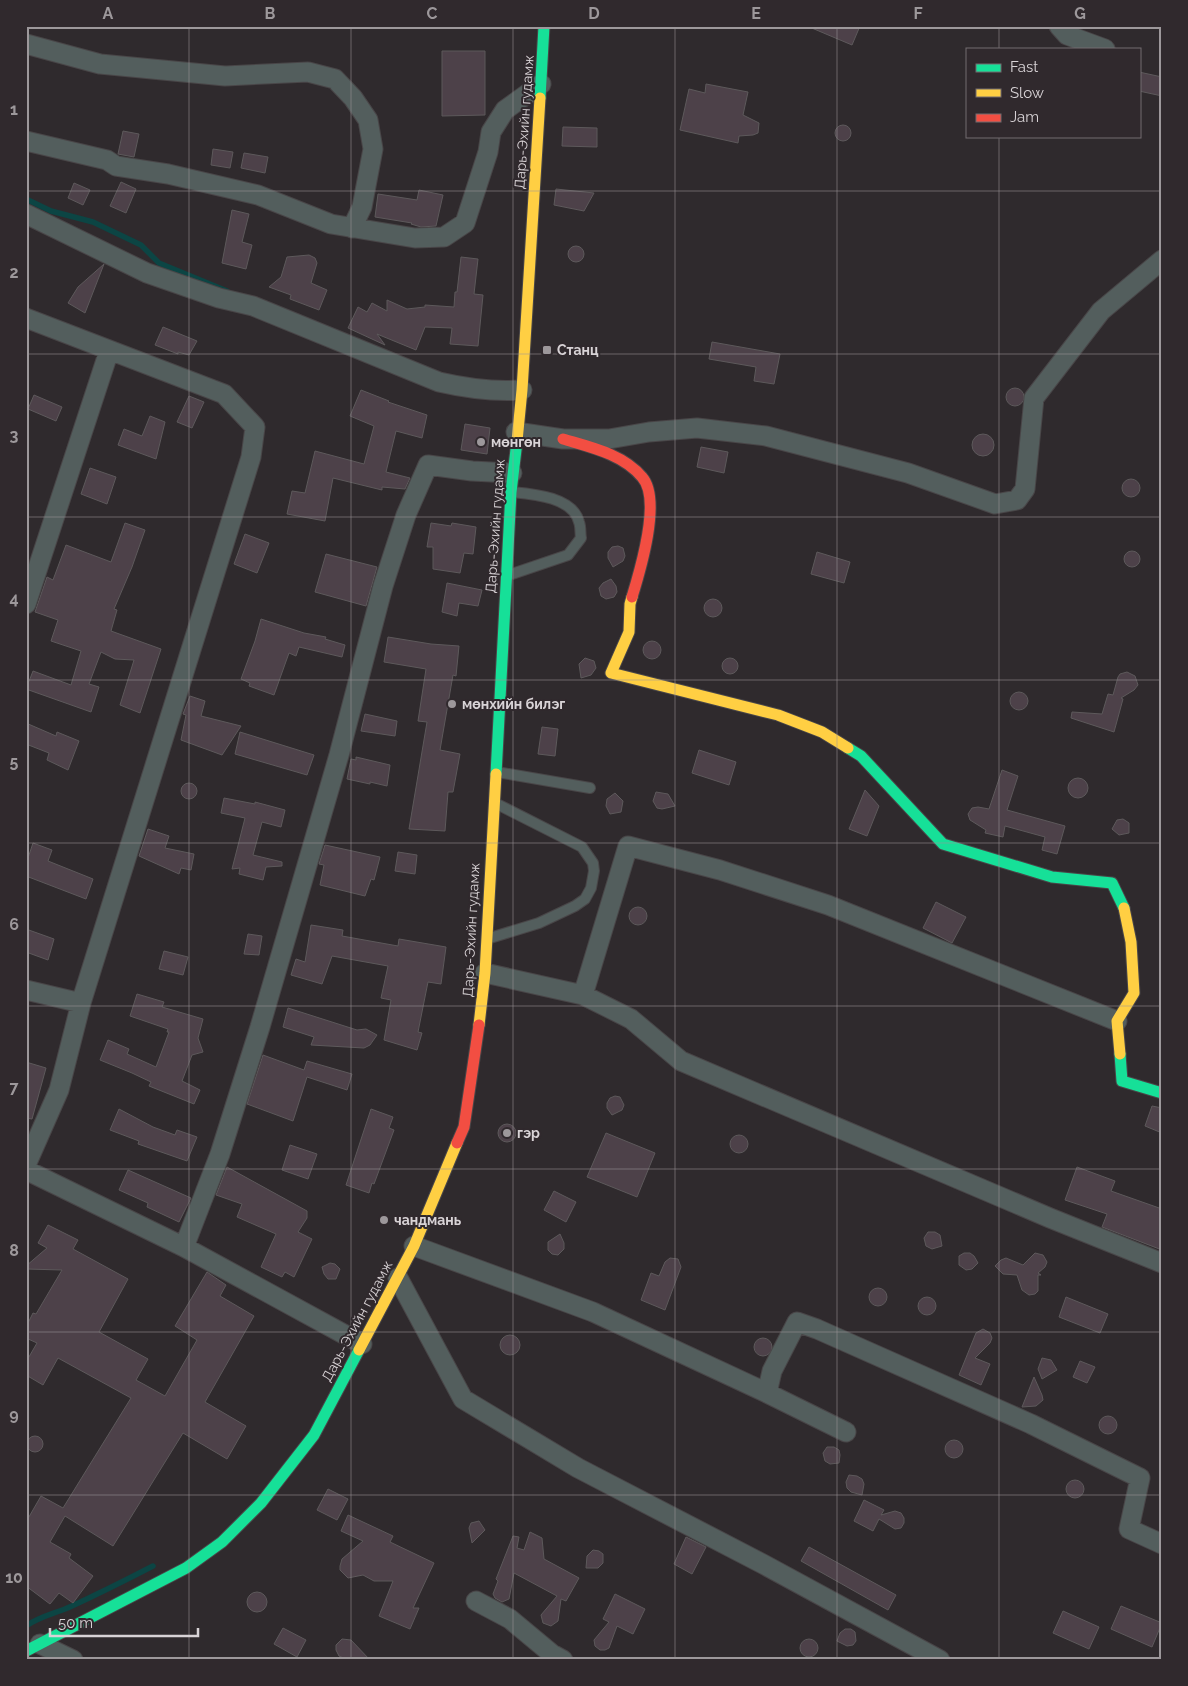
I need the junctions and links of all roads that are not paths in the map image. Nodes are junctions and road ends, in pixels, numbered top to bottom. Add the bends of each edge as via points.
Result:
1 (544, 26) edge
2 (1059, 26) edge
3 (26, 44) edge
4 (1102, 48) edge
5 (541, 84) junction
6 (26, 141) edge
7 (26, 214) edge
8 (352, 228) junction
9 (1162, 260) edge
10 (26, 318) edge
11 (109, 351) junction
12 (522, 390) junction
13 (516, 432) junction
14 (563, 439) junction
15 (512, 473) junction
16 (511, 492) junction
17 (506, 576) junction
18 (26, 604) edge
19 (496, 772) junction
20 (590, 788) dead end
21 (493, 802) junction
22 (486, 940) junction
23 (485, 973) junction
24 (26, 990) edge
25 (583, 995) junction
26 (81, 1003) junction
27 (1117, 1021) junction
28 (1162, 1094) edge
29 (26, 1165) edge
30 (26, 1170) edge
31 (414, 1246) junction
32 (184, 1247) junction
33 (1162, 1263) edge
34 (398, 1278) junction
35 (362, 1344) junction
36 (767, 1393) junction
37 (846, 1432) dead end
38 (1162, 1544) edge
39 (476, 1601) dead end
40 (33, 1648) edge
41 (73, 1660) edge
42 (563, 1660) edge
43 (940, 1660) edge

1 - 5 main road, Дарь-Эхийн гудамж
2 - 4 street via 1067,35
3 - 8 street via 100,64 225,76 308,72 335,79 368,120 373,148 362,207
5 - 8 street via 505,110 491,132 488,152 465,223 444,237 415,238
5 - 12 main road, Дарь-Эхийн гудамж
6 - 8 street via 107,160 116,166 168,174 258,195 331,224
7 - 12 street via 147,273 253,306 439,382 504,392
9 - 14 street via 1101,311 1034,398 1026,489 1017,500 995,504 908,473 766,436 697,428 609,439
10 - 11 street
11 - 18 street
11 - 26 street via 224,394 255,427 251,457
12 - 13 main road, Дарь-Эхийн гудамж
13 - 14 street
13 - 15 main road, Дарь-Эхийн гудамж
14 - 27 main road via 601,450 630,465 644,478 650,497 645,552 630,604 630,632 611,673 778,715 822,732 861,756 943,844 1052,877 1112,882 1124,906 1131,942 1134,993
15 - 16 main road, Дарь-Эхийн гудамж
15 - 32 street via 472,472 428,465 413,499 383,586 339,755 257,1036 220,1154
16 - 17 main road, Дарь-Эхийн гудамж
16 - 17 lane via 545,495 572,509 579,521 581,538 568,555
17 - 19 main road, Дарь-Эхийн гудамж
19 - 20 lane
19 - 21 main road, Дарь-Эхийн гудамж
21 - 22 main road, Дарь-Эхийн гудамж
21 - 22 lane via 582,847 593,862 594,871 586,899 539,923
22 - 23 main road, Дарь-Эхийн гудамж
23 - 25 street
23 - 31 main road, Дарь-Эхийн гудамж via 464,1127
24 - 26 street
25 - 27 street via 628,846 720,870 828,905
25 - 33 street via 631,1019 681,1061
26 - 29 street via 59,1090
27 - 28 main road via 1122,1081
30 - 32 street
31 - 34 main road, Дарь-Эхийн гудамж
31 - 36 street via 593,1312
32 - 35 street
34 - 35 main road, Дарь-Эхийн гудамж
34 - 43 street via 463,1399 578,1468
35 - 40 main road, Дарь-Эхийн гудамж via 314,1435 261,1503 222,1542 186,1568
36 - 37 street
36 - 38 street via 772,1371 797,1322 817,1329 1030,1424 1140,1478 1129,1529
39 - 42 street via 510,1619
40 - 41 street

